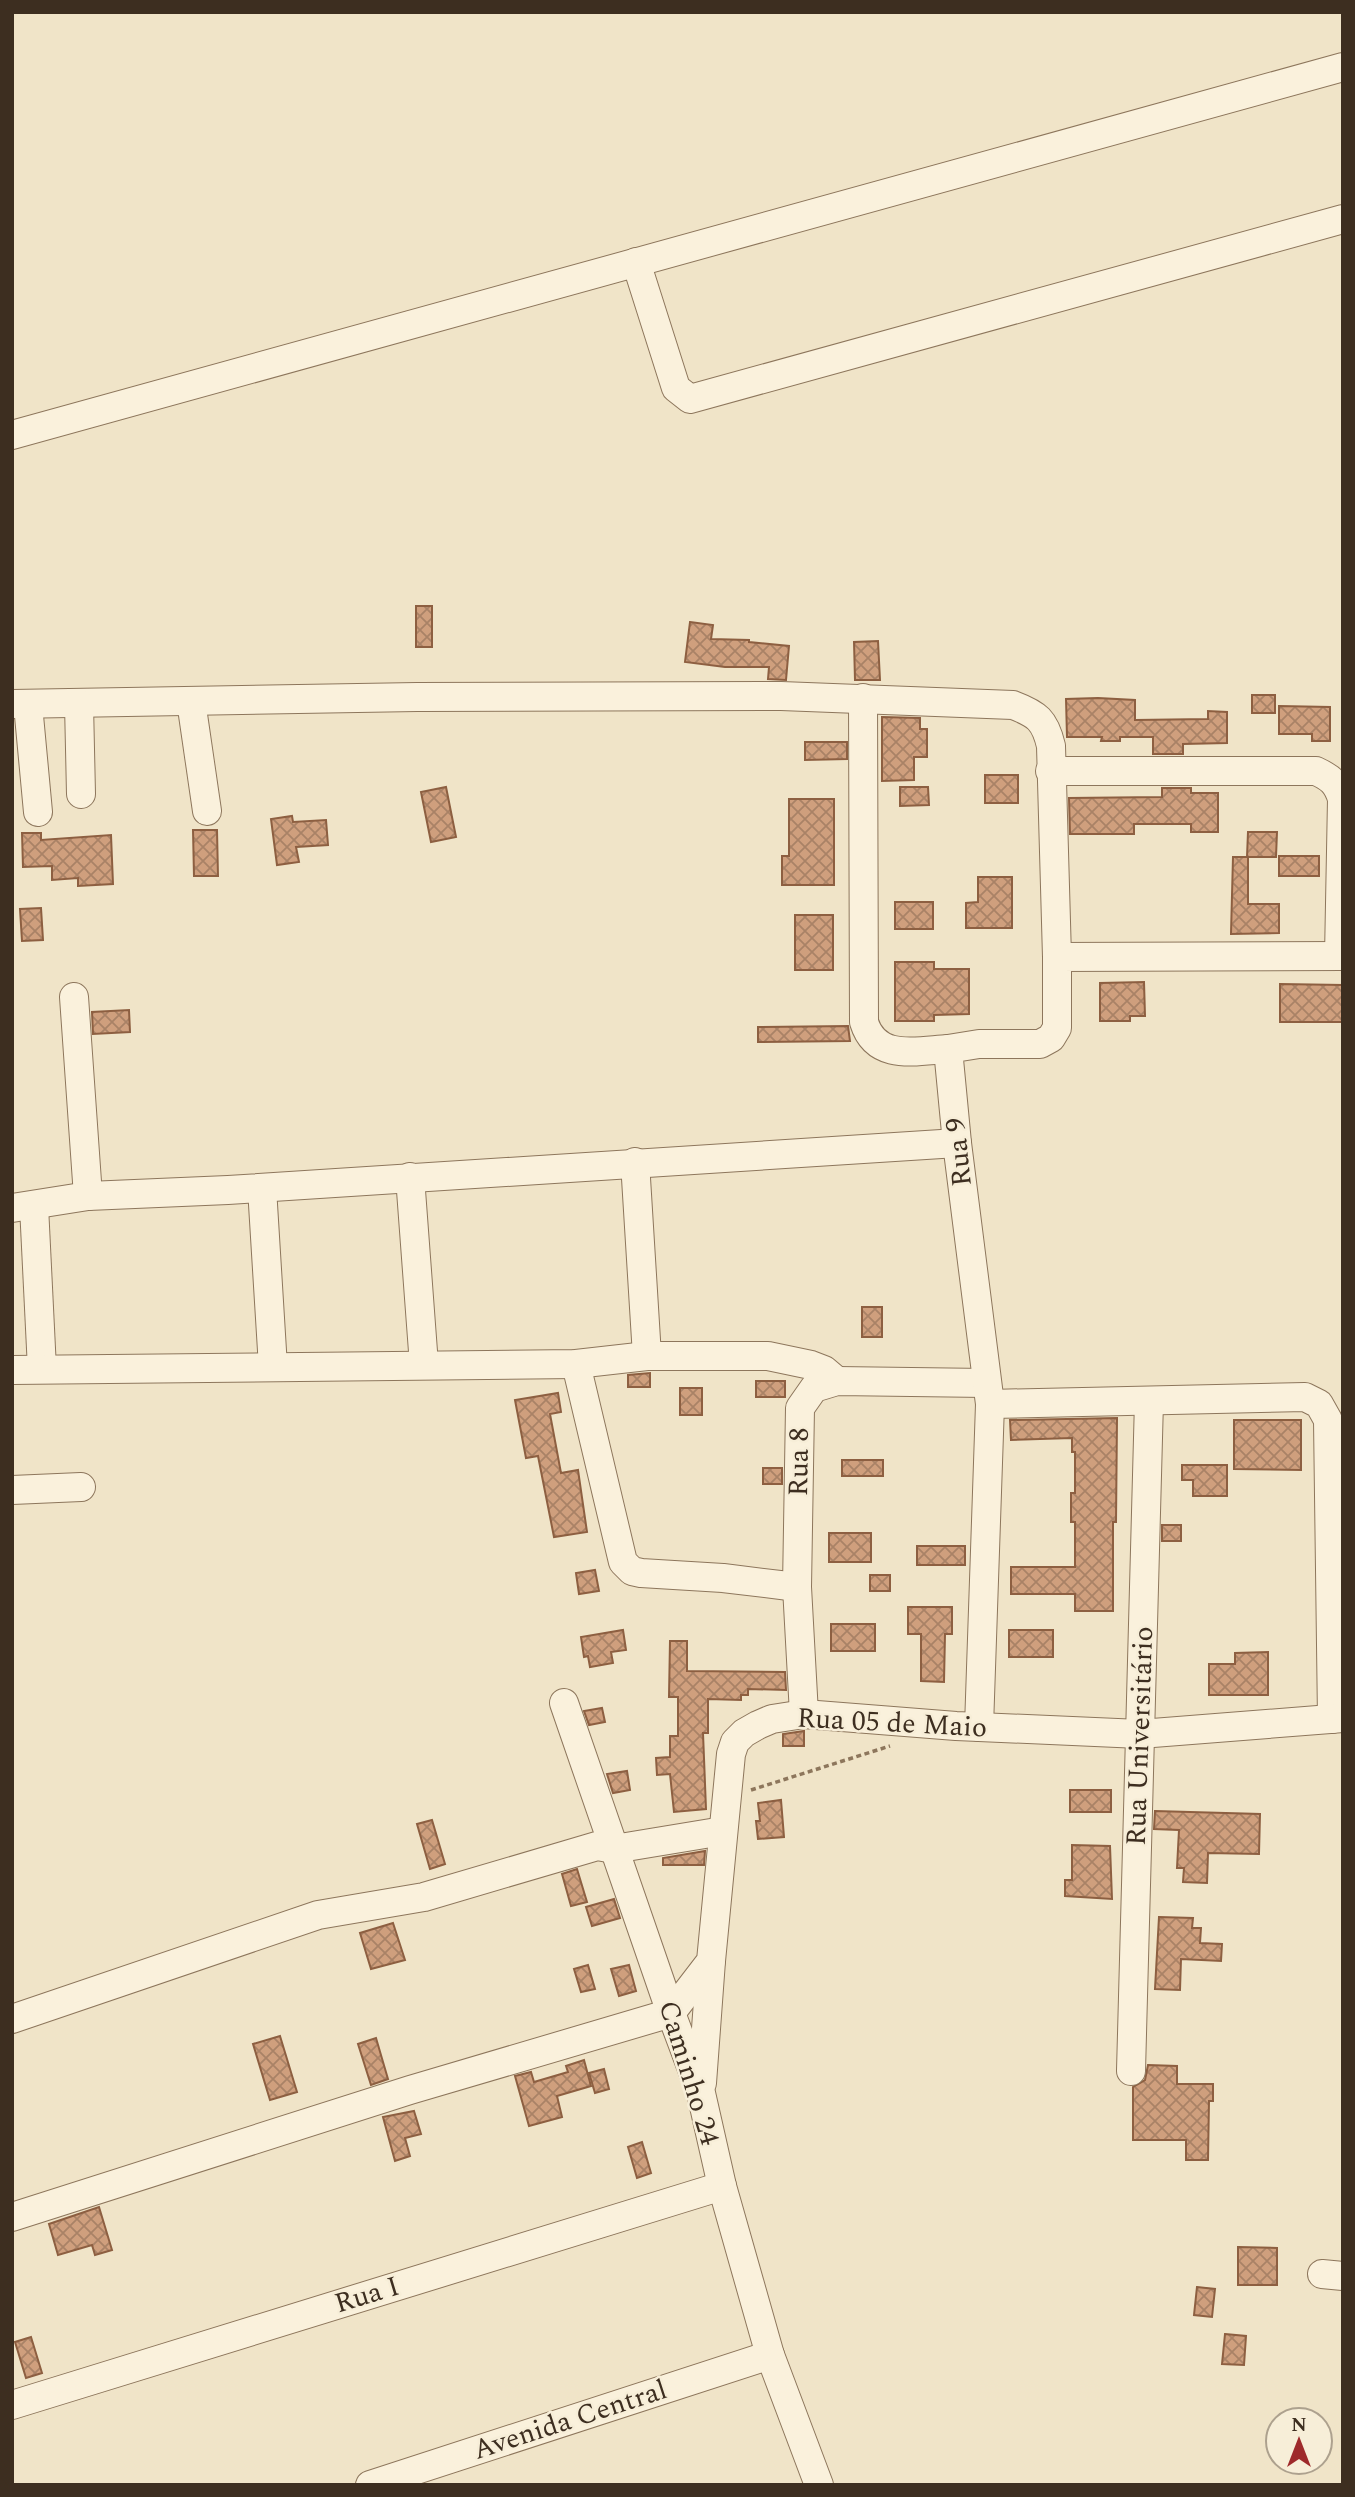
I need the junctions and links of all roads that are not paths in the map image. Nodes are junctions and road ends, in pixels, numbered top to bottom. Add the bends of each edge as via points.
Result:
1 (1343, 67) edge
2 (1343, 219) edge
3 (636, 262) junction
4 (12, 435) edge
5 (863, 698) junction
6 (191, 701) junction
7 (20, 704) edge
8 (79, 704) junction
9 (1050, 771) junction
10 (81, 794) dead end
11 (207, 811) dead end
12 (38, 812) dead end
13 (1341, 956) edge
14 (1057, 957) junction
15 (74, 997) dead end
16 (948, 1049) junction
17 (957, 1143) junction
18 (635, 1162) junction
19 (410, 1177) junction
20 (262, 1188) junction
21 (88, 1196) junction
22 (23, 1207) edge
23 (647, 1356) junction
24 (799, 1362) junction
25 (576, 1364) junction
26 (424, 1366) junction
27 (273, 1367) junction
28 (42, 1369) junction
29 (12, 1370) edge
30 (837, 1381) junction
31 (988, 1393) junction
32 (1149, 1401) junction
33 (800, 1408) junction
34 (82, 1487) dead end
35 (12, 1490) edge
36 (797, 1587) junction
37 (564, 1703) dead end
38 (804, 1714) junction
39 (1338, 1718) edge
40 (979, 1727) junction
41 (1140, 1734) junction
42 (723, 1831) junction
43 (614, 1849) junction
44 (712, 1961) junction
45 (671, 2013) junction
46 (12, 2019) edge
47 (1131, 2071) dead end
48 (701, 2093) junction
49 (722, 2186) junction
50 (12, 2217) edge
51 (769, 2356) junction
52 (12, 2405) edge
53 (370, 2485) edge
54 (819, 2485) edge

1 - 3 street
2 - 3 street via 690,399 676,388
3 - 4 street
5 - 6 street
5 - 9 street via 1013,705 1026,710 1048,733
5 - 16 street via 864,1022 874,1042 884,1049
6 - 8 street
6 - 11 street
7 - 8 street
7 - 12 street
8 - 10 street
9 - 13 street via 1316,771 1331,778 1342,799
9 - 14 street
13 - 14 street
14 - 16 street via 1057,1028 1051,1038 1040,1044
15 - 21 street
16 - 17 street, Rua 9
17 - 18 street
17 - 31 street, Rua 9
18 - 19 street
18 - 23 street
19 - 20 street
19 - 26 street
20 - 21 street
20 - 27 street
21 - 22 street
22 - 28 street
23 - 24 street via 768,1356
23 - 25 street
24 - 30 street via 824,1370
24 - 33 street
25 - 26 street
25 - 36 street via 626,1568
26 - 27 street
27 - 28 street
28 - 29 street
30 - 31 street, Rua 8
30 - 33 street, Rua 8 via 814,1388
31 - 32 street, Rua 8
31 - 40 street, Rua 9
32 - 39 street, Rua 8 via 1305,1397 1324,1410 1328,1420
32 - 41 street, Rua Universitário
33 - 36 street, Rua 8
34 - 35 street
36 - 38 street, Rua 8
37 - 43 street, Caminho 24
38 - 40 street, Rua 05 de Maio
38 - 42 street, Rua 05 de Maio via 772,1719 735,1742
39 - 41 street, Rua 05 de Maio
40 - 41 street, Rua 05 de Maio
41 - 47 street, Rua Universitário
42 - 43 street
42 - 44 street, Rua 05 de Maio
43 - 45 street, Caminho 24
43 - 46 street via 597,1846 424,1897 318,1916
44 - 45 street
44 - 48 street, Rua 05 de Maio
45 - 48 street, Caminho 24
45 - 50 street via 410,2090
48 - 49 street, Caminho 24
49 - 51 street, Caminho 24
49 - 52 street, Rua I
51 - 53 street, Avenida Central
51 - 54 street, Caminho 24

